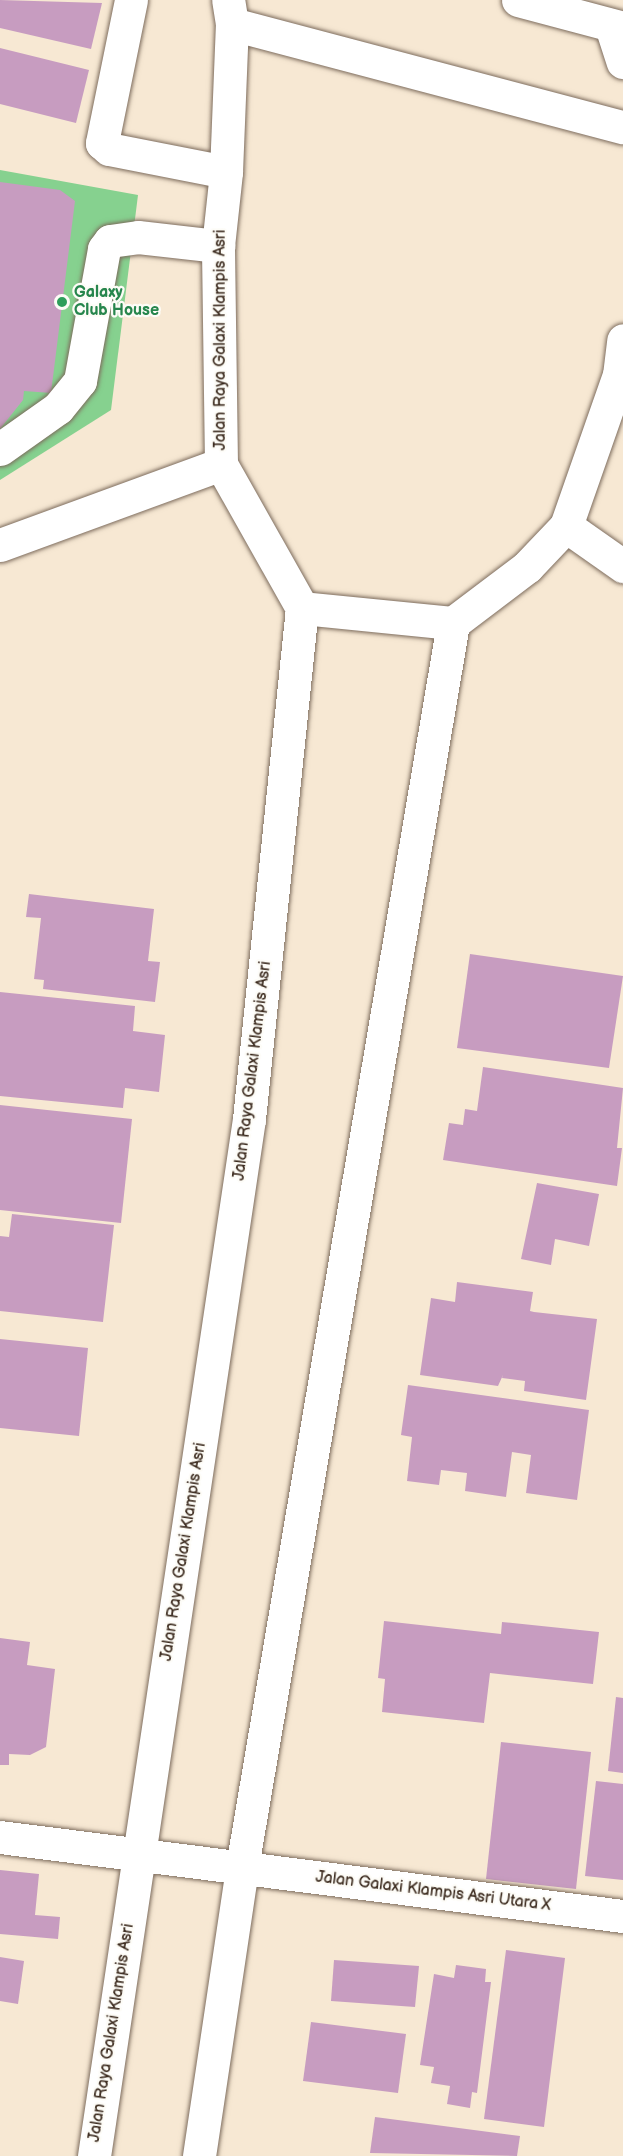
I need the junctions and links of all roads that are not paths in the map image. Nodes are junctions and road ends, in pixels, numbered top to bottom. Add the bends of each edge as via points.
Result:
1 (132, 0) edge
2 (518, 0) edge
3 (230, 12) edge
4 (617, 27) edge
5 (623, 62) edge
6 (623, 127) edge
7 (226, 172) junction
8 (218, 246) junction
9 (623, 340) edge
10 (0, 449) edge
11 (221, 464) junction
12 (566, 526) junction
13 (0, 545) edge
14 (623, 566) edge
15 (302, 608) junction
16 (453, 623) junction
17 (0, 1837) edge
18 (139, 1856) junction
19 (242, 1867) junction
20 (623, 1917) edge
21 (94, 2156) edge
22 (200, 2156) edge

1 - 7 street via 102,143 109,149
2 - 4 street
3 - 6 street
3 - 7 street, Jalan Raya Galaxi Klampis Asri
4 - 5 street
7 - 8 street, Jalan Raya Galaxi Klampis Asri
8 - 10 street via 138,237 110,241 104,249 80,381 58,408
8 - 11 street, Jalan Raya Galaxi Klampis Asri
9 - 12 street via 619,375
11 - 13 street
11 - 15 street, Jalan Raya Galaxi Klampis Asri
12 - 14 street
12 - 16 street via 527,567
15 - 16 street
15 - 18 street, Jalan Raya Galaxi Klampis Asri via 249,1119
16 - 19 street
17 - 18 street, Jalan Galaxi Klampis Asri Utara X
18 - 19 street, Jalan Galaxi Klampis Asri Utara X
18 - 21 street, Jalan Raya Galaxi Klampis Asri
19 - 20 street, Jalan Galaxi Klampis Asri Utara X
19 - 22 street

